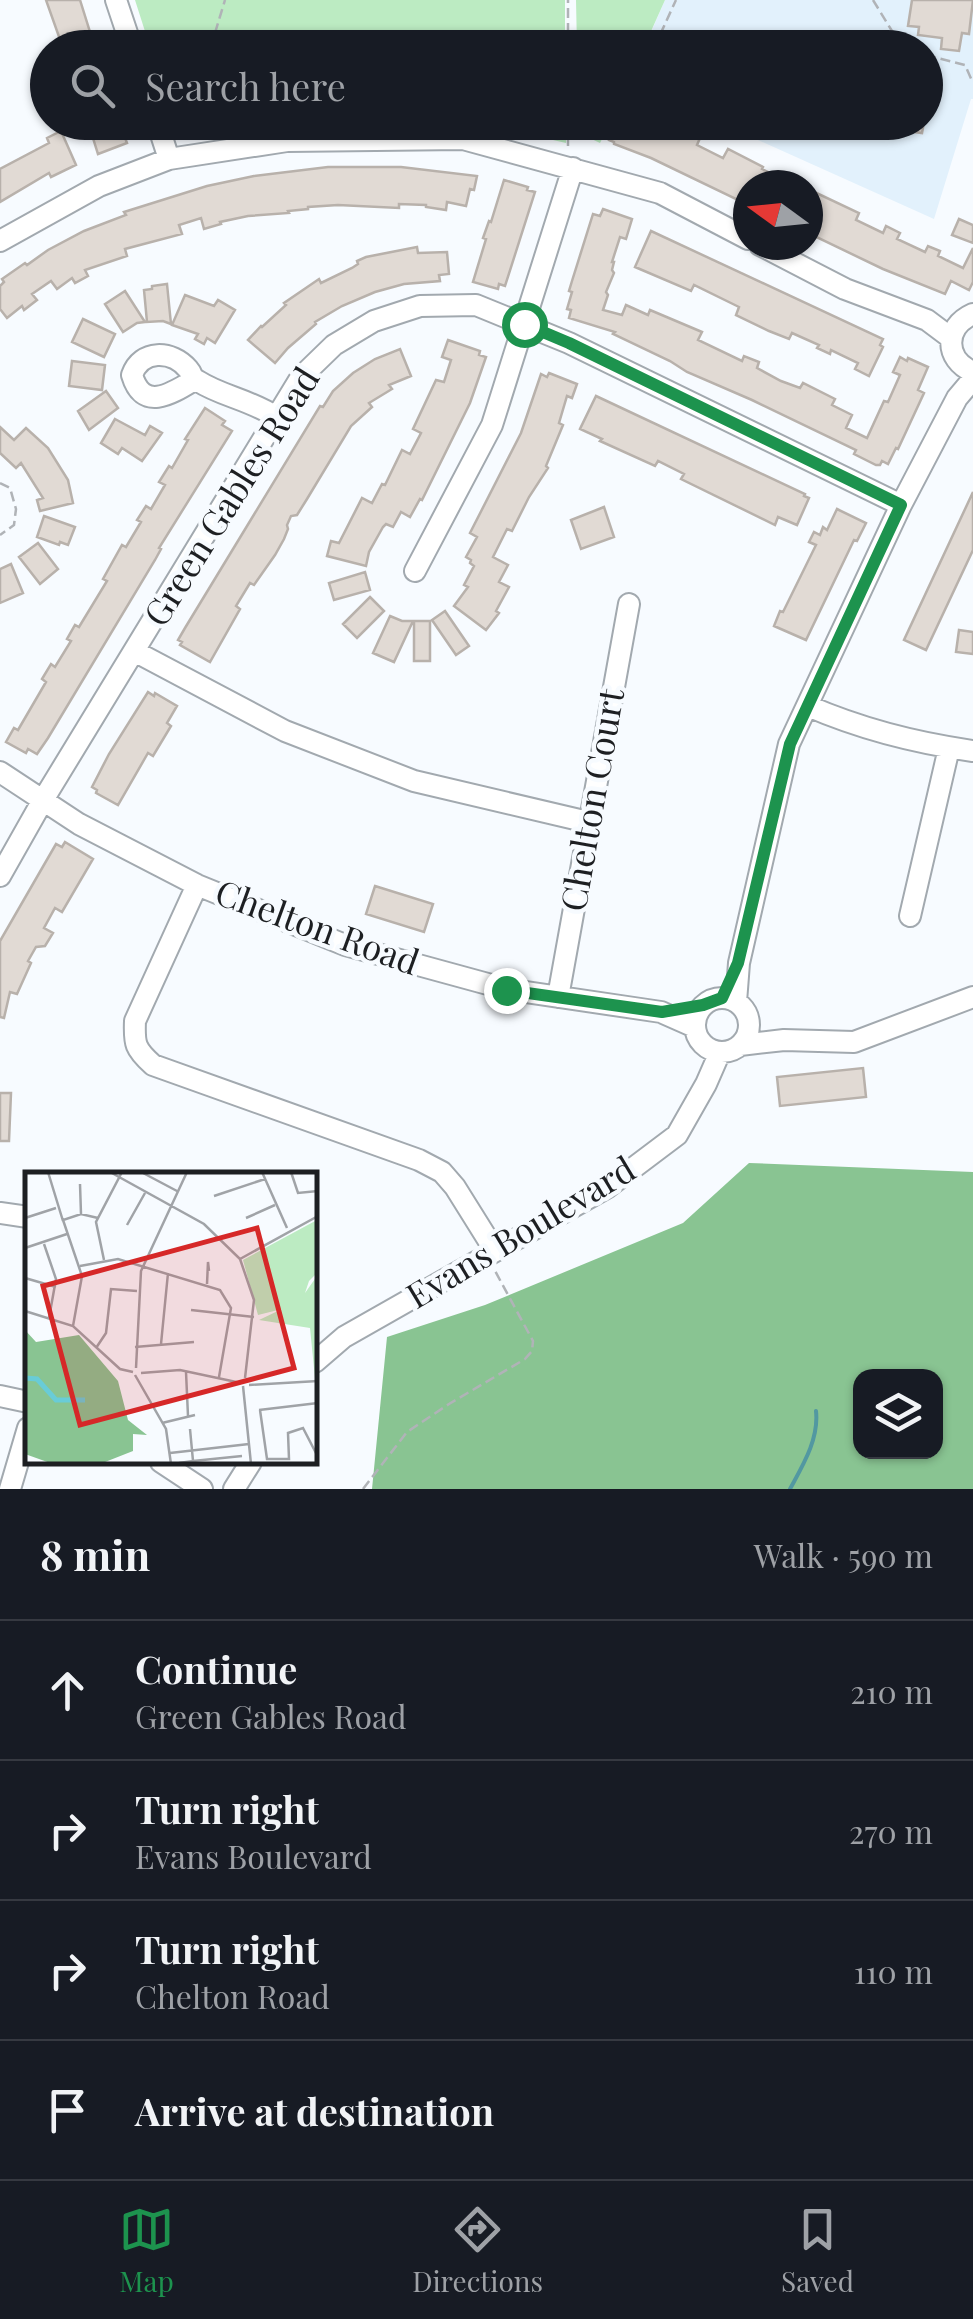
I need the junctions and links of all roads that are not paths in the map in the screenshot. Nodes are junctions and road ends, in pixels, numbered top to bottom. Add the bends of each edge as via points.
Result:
1 (116, 0) edge
2 (126, 30) edge
3 (163, 140) edge
4 (375, 140) edge
5 (467, 140) edge
6 (169, 158) junction
7 (573, 168) junction
8 (733, 231) edge
9 (0, 241) edge
10 (789, 260) edge
11 (524, 324) junction
12 (961, 325) edge
13 (970, 373) edge
14 (194, 380) dead end
15 (276, 418) junction
16 (901, 505) junction
17 (415, 571) dead end
18 (629, 604) dead end
19 (134, 652) junction
20 (808, 706) junction
21 (949, 748) junction
22 (973, 751) edge
23 (0, 772) edge
24 (43, 800) junction
25 (588, 822) junction
26 (0, 876) edge
27 (196, 885) junction
28 (910, 916) dead end
29 (558, 997) junction
30 (973, 997) edge
31 (727, 1006) junction
32 (662, 1012) junction
33 (784, 1040) junction
34 (714, 1042) junction
35 (0, 1214) edge
36 (25, 1217) edge
37 (491, 1254) junction
38 (318, 1358) edge
39 (0, 1396) edge
40 (25, 1401) edge
41 (25, 1438) edge
42 (164, 1464) edge
43 (250, 1464) edge
44 (10, 1489) edge
45 (202, 1489) edge
46 (234, 1489) edge

1 - 2 street
3 - 6 street
4 - 6 street via 287,141
5 - 7 street
6 - 9 street via 99,186
7 - 8 street via 660,193
7 - 11 street
10 - 12 street via 926,320
11 - 15 street, Green Gables Road via 476,305 420,306 374,321 334,345 301,377
11 - 16 street, Green Gables Road
11 - 17 street via 492,425
12 - 13 street via 953,354
13 - 16 street
14 - 15 street
15 - 19 street, Green Gables Road
16 - 20 street
18 - 25 street, Chelton Court
19 - 24 street, Green Gables Road
19 - 25 street via 285,732 414,781
20 - 21 street via 850,724
20 - 31 street via 790,744
21 - 22 street
21 - 28 street
23 - 24 street, Chelton Road
24 - 26 street, Green Gables Road
24 - 27 street, Chelton Road
25 - 29 street, Chelton Court
27 - 29 street, Chelton Road via 345,945 506,990
27 - 37 street via 135,1020 140,1053 154,1064 442,1172
29 - 32 street, Chelton Road
30 - 33 street via 854,1042
31 - 32 street, Chelton Road
31 - 33 street
31 - 34 street via 696,1017
31 - 34 street via 748,1033
32 - 34 street, Chelton Road
33 - 34 street
34 - 37 street, Evans Boulevard via 706,1084 677,1134 608,1187
35 - 36 street
37 - 38 street, Evans Boulevard
39 - 40 street
41 - 44 street
42 - 45 street
43 - 46 street

